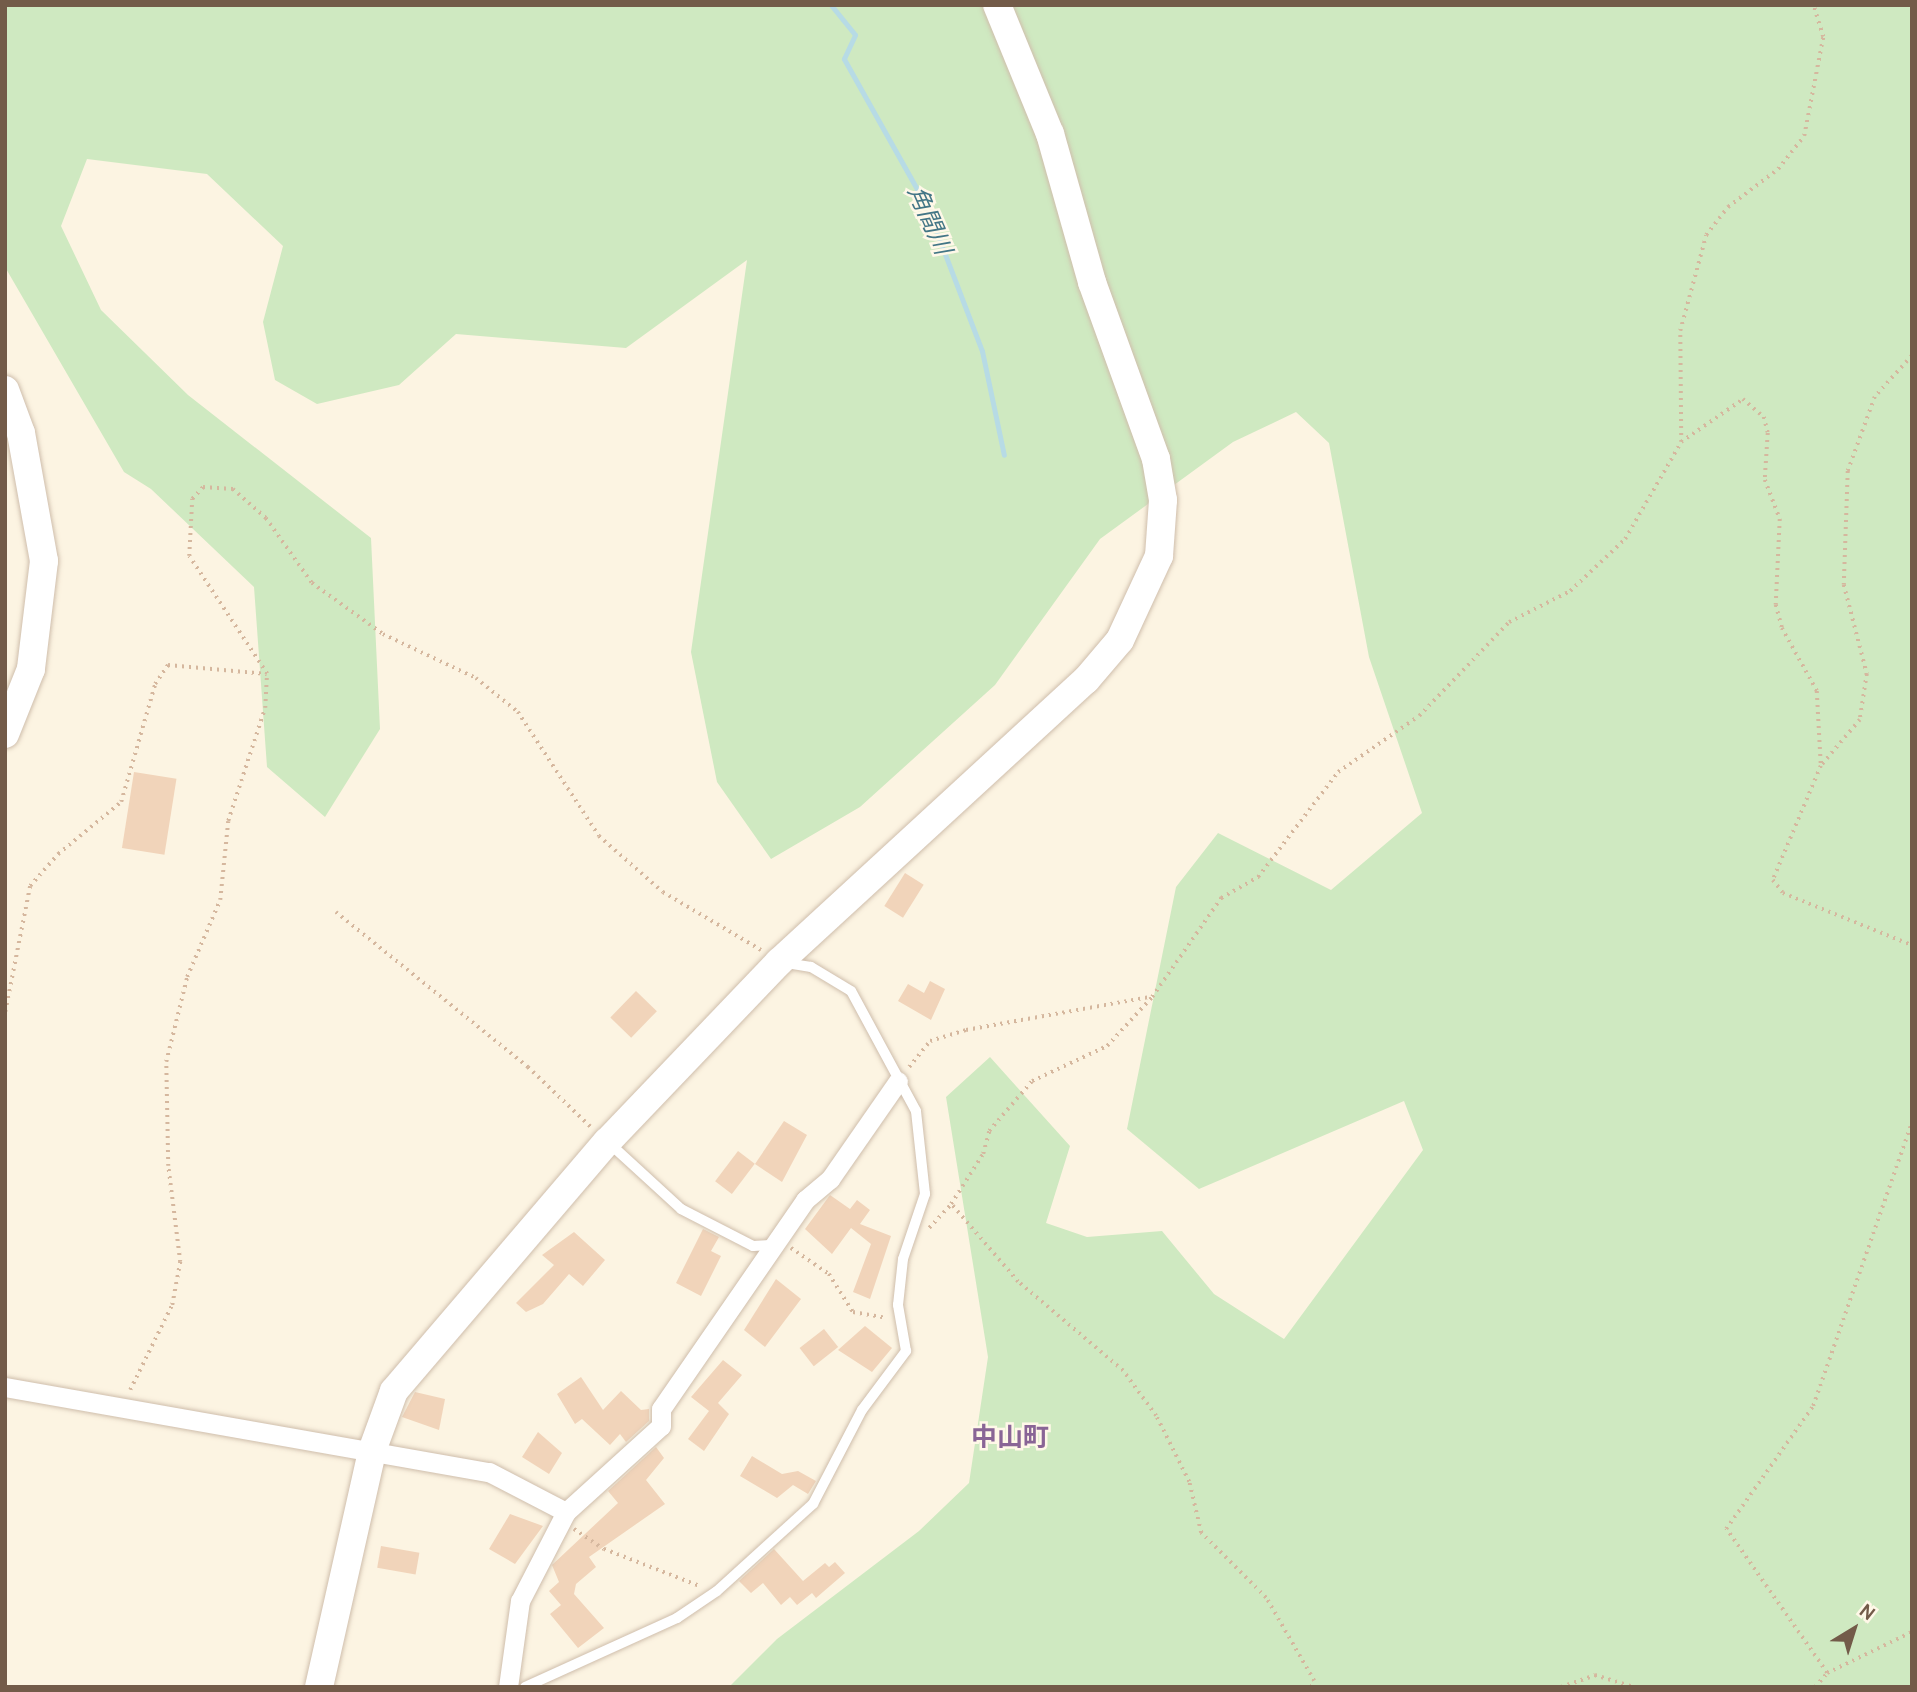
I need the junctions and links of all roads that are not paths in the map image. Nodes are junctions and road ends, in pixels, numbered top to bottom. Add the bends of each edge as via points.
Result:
1 (997, 5) edge
2 (5, 390) edge
3 (5, 734) edge
4 (779, 962) junction
5 (898, 1081) junction
6 (607, 1142) junction
7 (776, 1245) junction
8 (5, 1388) edge
9 (372, 1451) junction
10 (563, 1518) junction
11 (319, 1687) edge
12 (508, 1687) edge
13 (525, 1687) edge

1 - 4 street via 1050,134 1092,282 1156,459 1163,500 1159,556 1120,640 1086,680
2 - 3 street via 21,433 44,561 31,669
4 - 5 lane via 811,967 852,990
4 - 6 street
5 - 7 street
5 - 13 lane via 916,1111 925,1194 909,1242 898,1305 906,1351 862,1410 813,1504 717,1591 677,1618
6 - 7 lane via 681,1209 753,1246
6 - 9 street via 394,1391
7 - 10 street via 661,1409 662,1426
8 - 9 street
9 - 10 street via 489,1472
9 - 11 street
10 - 12 street via 520,1601

